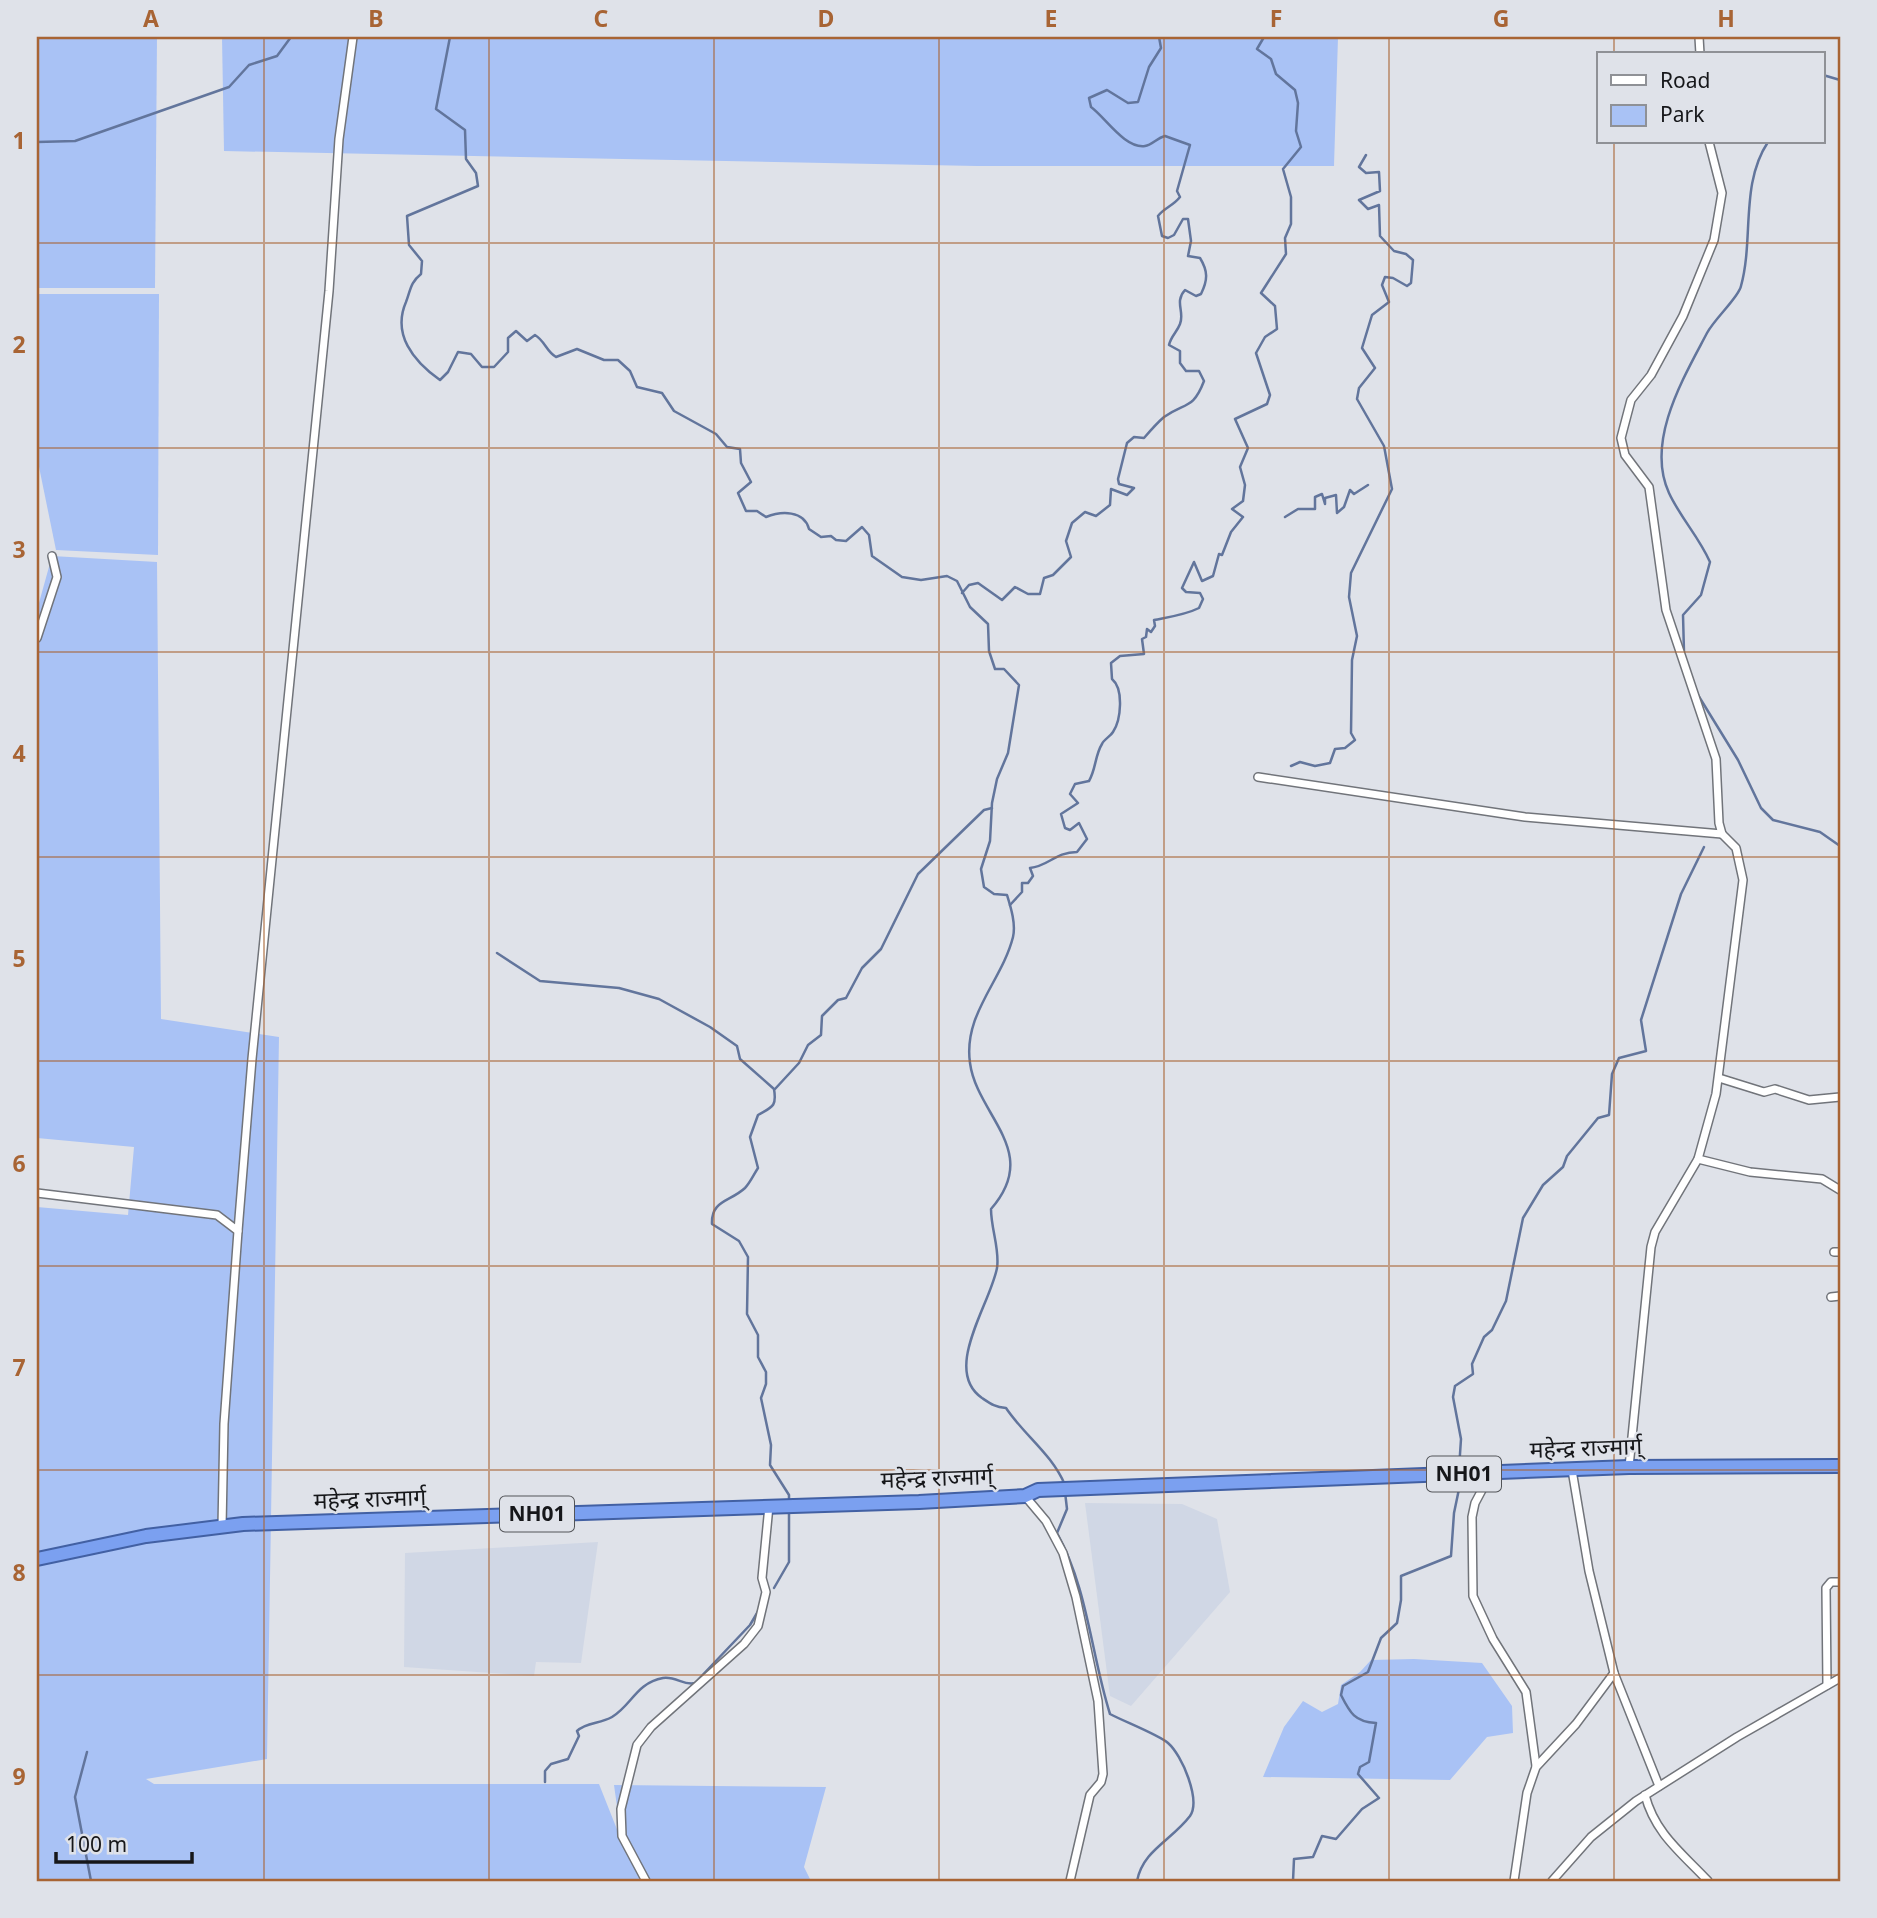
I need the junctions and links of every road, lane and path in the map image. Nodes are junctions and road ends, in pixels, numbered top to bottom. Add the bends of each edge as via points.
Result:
1 (353, 37) edge
2 (1710, 144) edge
3 (52, 556) dead end
4 (37, 638) edge
5 (1258, 777) dead end
6 (1722, 834) junction
7 (1719, 1078) junction
8 (1840, 1097) edge
9 (1698, 1159) junction
10 (1840, 1190) edge
11 (37, 1193) edge
12 (238, 1231) junction
13 (1840, 1296) edge
14 (1830, 1297) dead end
15 (1840, 1466) edge
16 (1629, 1467) junction
17 (1572, 1470) junction
18 (1491, 1473) junction
19 (1025, 1496) junction
20 (769, 1505) junction
21 (222, 1527) junction
22 (37, 1559) edge
23 (1840, 1582) edge
24 (1614, 1673) junction
25 (1840, 1678) edge
26 (1827, 1685) junction
27 (1536, 1767) junction
28 (1659, 1786) junction
29 (1645, 1796) junction
30 (1706, 1880) edge
31 (646, 1881) edge
32 (1070, 1881) edge
33 (1514, 1881) edge
34 (1552, 1881) edge

1 - 12 street via 339,139 329,291 251,1059
2 - 6 street via 1722,193 1714,240 1683,316 1651,375 1631,400 1621,438 1625,454 1649,487 1666,610 1716,760
3 - 4 street via 57,577
5 - 6 street via 1525,817
6 - 7 street via 1736,848 1742,880
7 - 8 street via 1809,1100
7 - 9 street
9 - 10 street via 1750,1172 1822,1179
9 - 16 street via 1651,1247
11 - 12 street via 217,1215
12 - 21 street via 224,1424
13 - 14 street
15 - 16 highway, महेन्द्र राज्मार्ग् / NH01
16 - 17 highway, महेन्द्र राज्मार्ग् / NH01
17 - 18 highway, महेन्द्र राज्मार्ग् / NH01
17 - 24 street
18 - 19 highway, महेन्द्र राज्मार्ग् / NH01 via 1038,1490
18 - 27 street via 1472,1517 1473,1596 1526,1692
19 - 20 highway, महेन्द्र राज्मार्ग् / NH01
19 - 32 street via 1046,1521 1063,1553 1098,1701 1103,1774 1090,1795
20 - 21 highway, महेन्द्र राज्मार्ग् / NH01
20 - 31 street via 762,1578 766,1592 758,1626 637,1745 621,1809 622,1836
21 - 22 highway, महेन्द्र राज्मार्ग् / NH01 via 146,1536
23 - 26 street via 1831,1582 1826,1588
24 - 27 street
24 - 28 street
25 - 26 street
26 - 28 street
27 - 33 street via 1527,1793
28 - 29 street
29 - 30 street via 1649,1811 1676,1852
29 - 34 street via 1591,1837

